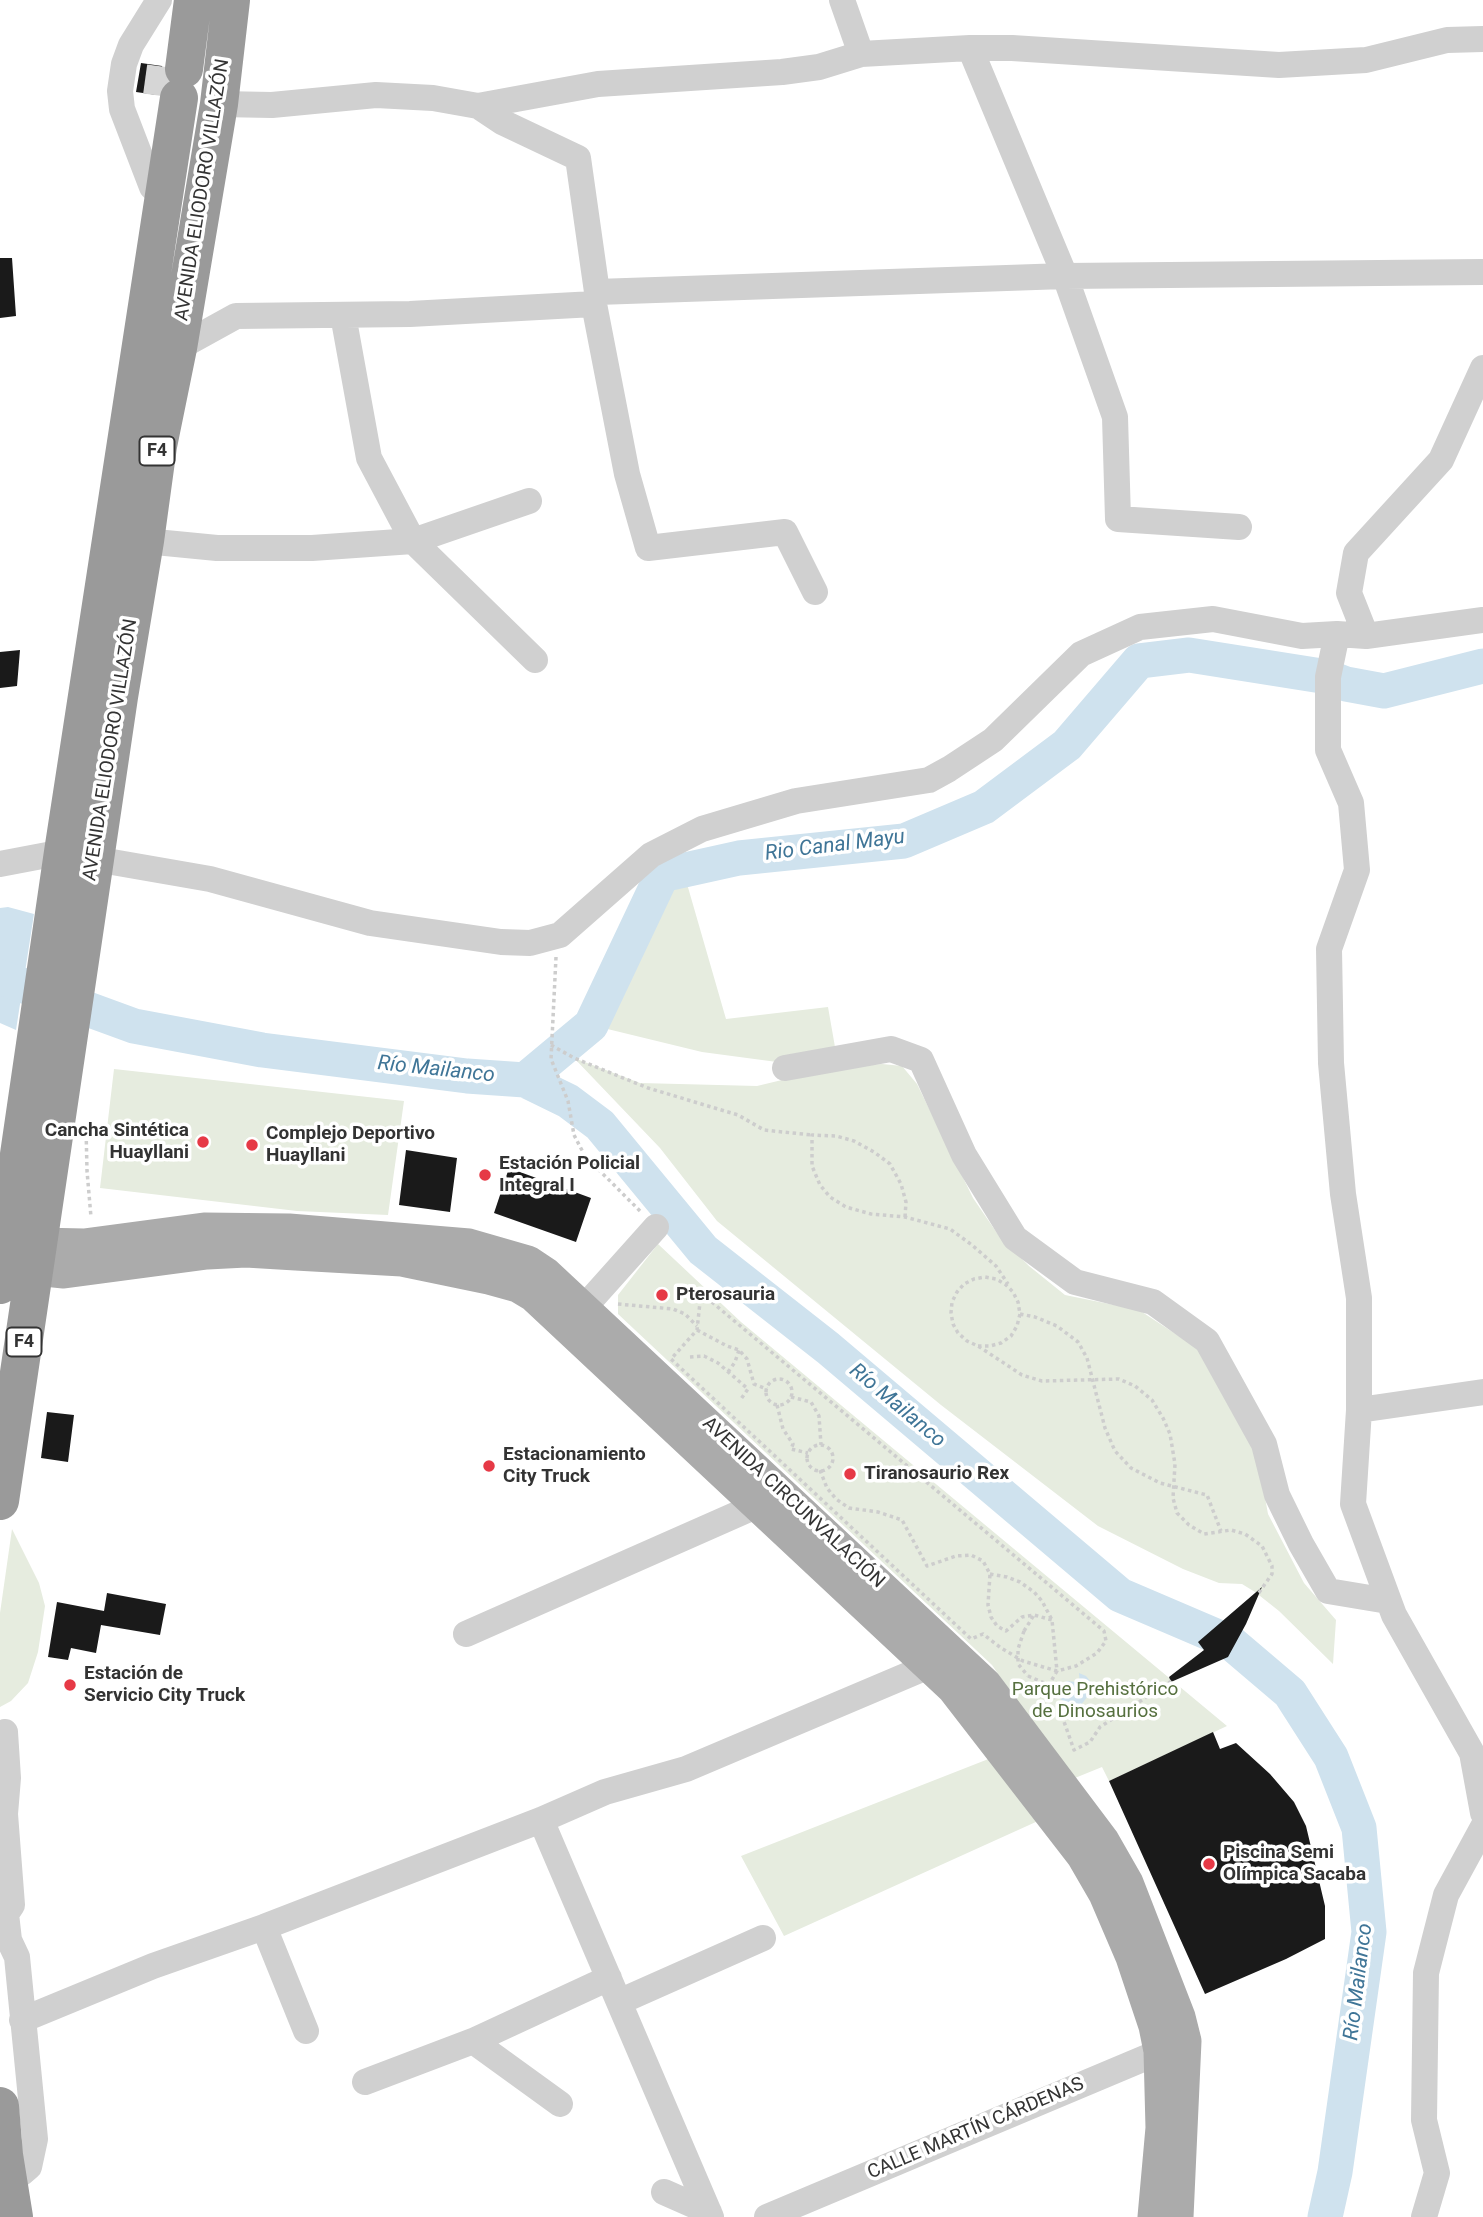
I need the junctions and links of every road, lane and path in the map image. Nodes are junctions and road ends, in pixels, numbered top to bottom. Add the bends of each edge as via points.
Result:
1 (159, 0) edge
2 (176, 0) edge
3 (193, 0) edge
4 (208, 0) edge
5 (231, 0) edge
6 (842, 0) edge
7 (1483, 39) edge
8 (970, 48) junction
9 (861, 54) junction
10 (186, 86) junction
11 (478, 106) junction
12 (152, 187) junction
13 (1483, 272) edge
14 (1065, 276) junction
15 (596, 298) junction
16 (343, 315) junction
17 (178, 348) junction
18 (1483, 368) edge
19 (126, 440) junction
20 (529, 501) dead end
21 (1239, 527) dead end
22 (145, 541) junction
23 (414, 541) junction
24 (816, 593) dead end
25 (1483, 620) edge
26 (1337, 634) junction
27 (1366, 636) junction
28 (535, 660) dead end
29 (79, 856) junction
30 (0, 864) edge
31 (560, 936) junction
32 (551, 1045) junction
33 (785, 1068) dead end
34 (812, 1135) junction
35 (31, 1181) junction
36 (905, 1217) junction
37 (656, 1227) joint
38 (37, 1256) junction
39 (0, 1285) edge
40 (1013, 1292) junction
41 (618, 1304) dead end
42 (1020, 1314) junction
43 (575, 1317) junction
44 (698, 1329) junction
45 (978, 1346) junction
46 (739, 1350) junction
47 (690, 1357) dead end
48 (671, 1359) dead end
49 (728, 1372) junction
50 (1092, 1379) junction
51 (767, 1389) junction
52 (1483, 1392) edge
53 (790, 1396) junction
54 (741, 1398) dead end
55 (777, 1405) junction
56 (1359, 1410) junction
57 (821, 1445) junction
58 (808, 1453) junction
59 (820, 1471) junction
60 (1174, 1486) junction
61 (0, 1501) edge
62 (758, 1505) junction
63 (834, 1512) dead end
64 (1221, 1531) junction
65 (990, 1574) junction
66 (1258, 1594) dead end
67 (1388, 1601) junction
68 (1034, 1615) junction
69 (1052, 1620) junction
70 (466, 1634) dead end
71 (938, 1656) junction
72 (1057, 1671) junction
73 (1173, 1680) dead end
74 (1049, 1685) junction
75 (5, 1732) dead end
76 (1483, 1813) edge
77 (541, 1820) junction
78 (1483, 1827) edge
79 (264, 1927) junction
80 (763, 1938) dead end
81 (609, 1978) junction
82 (619, 2002) junction
83 (22, 2020) junction
84 (306, 2031) dead end
85 (473, 2041) junction
86 (1173, 2046) junction
87 (365, 2081) dead end
88 (560, 2104) dead end
89 (0, 2106) edge
90 (4, 2161) edge
91 (664, 2192) dead end
92 (710, 2214) edge
93 (14, 2217) edge
94 (768, 2217) edge
95 (1154, 2217) edge
96 (1177, 2217) edge
97 (1424, 2217) edge

1 - 12 street via 131,45 120,91 122,109
2 - 10 highway, AVENIDA ELIODORO VILLAZÓN / F4
3 - 10 highway, AVENIDA ELIODORO VILLAZÓN / F4
4 - 10 highway, AVENIDA ELIODORO VILLAZÓN / F4
5 - 10 highway, AVENIDA ELIODORO VILLAZÓN / F4
6 - 9 street
7 - 8 street via 1447,40 1366,61 1279,65
8 - 9 street
8 - 14 street
9 - 11 street via 807,68 598,84
10 - 11 street via 272,105 376,95
10 - 12 highway, AVENIDA ELIODORO VILLAZÓN / F4
10 - 17 highway, AVENIDA ELIODORO VILLAZÓN / F4
10 - 19 highway, AVENIDA ELIODORO VILLAZÓN / F4
11 - 15 street via 578,158
12 - 19 highway, AVENIDA ELIODORO VILLAZÓN / F4
13 - 14 street
14 - 15 street
14 - 21 street via 1115,417 1118,519
15 - 16 street
15 - 24 street via 627,474 648,548 785,532
16 - 17 street via 236,316
16 - 23 street via 369,458
17 - 22 highway, AVENIDA ELIODORO VILLAZÓN / F4
18 - 27 street via 1441,460 1356,553 1349,593
19 - 29 highway, AVENIDA ELIODORO VILLAZÓN / F4
20 - 23 street
22 - 23 street via 217,548
22 - 29 highway, AVENIDA ELIODORO VILLAZÓN / F4 via 119,697
23 - 28 street
25 - 27 street
26 - 27 street
26 - 31 street via 1302,636 1213,620 1140,627 1081,654 993,740 950,769 929,780 796,800 702,829 650,855
26 - 56 street via 1328,677 1328,750 1351,803 1357,870 1328,949 1331,1063 1343,1194 1359,1298
29 - 30 street
29 - 31 street via 211,879 370,923 501,942 530,943
29 - 35 highway, AVENIDA ELIODORO VILLAZÓN / F4
31 - 32 path
32 - 34 path via 648,1088 738,1115 764,1130
32 - 37 path via 574,1135 585,1156
33 - 67 street via 891,1049 921,1060 964,1155 1015,1238 1075,1282 1153,1302 1207,1341 1264,1444 1277,1495 1328,1591
34 - 36 path via 854,1141 890,1164 901,1184
34 - 36 path via 812,1166 831,1197 871,1214
35 - 38 highway, AVENIDA ELIODORO VILLAZÓN / F4
35 - 39 highway, AVENIDA ELIODORO VILLAZÓN / F4
36 - 40 path via 950,1229 996,1266
37 - 43 street
38 - 43 main road, AVENIDA CIRCUNVALACIÓN via 64,1272 246,1251 528,1262 546,1274
38 - 61 highway, AVENIDA ELIODORO VILLAZÓN / F4
40 - 42 path
40 - 45 path via 985,1277 964,1284 957,1292 952,1302 953,1324 967,1341
41 - 44 path via 673,1310 685,1314
42 - 45 path via 1011,1336 1001,1343
42 - 50 path via 1057,1326 1078,1342
43 - 62 main road, AVENIDA CIRCUNVALACIÓN
43 - 71 main road, AVENIDA CIRCUNVALACIÓN
44 - 46 path
44 - 48 path
44 - 72 path via 701,1293 1104,1631 1106,1642 1097,1653 1076,1667
45 - 50 path via 1022,1376 1042,1381
46 - 49 path
46 - 51 path via 747,1359 754,1384
47 - 49 path via 704,1356
49 - 54 path via 748,1389
50 - 60 path via 1115,1451 1131,1468
50 - 60 path via 1119,1379 1152,1400 1170,1434
51 - 53 path via 774,1380 783,1380
51 - 55 path via 767,1397
52 - 56 street
53 - 55 path
53 - 57 path via 811,1402 819,1416
55 - 58 path via 791,1449
56 - 67 street via 1353,1504
57 - 58 path
57 - 59 path via 832,1456 828,1468
58 - 59 path via 810,1465
59 - 65 path via 835,1499 849,1508 902,1520 928,1566 971,1555 983,1561
60 - 64 path via 1207,1495
60 - 64 path via 1177,1513 1189,1525 1204,1534
62 - 70 street
62 - 71 main road, AVENIDA CIRCUNVALACIÓN
63 - 72 path via 971,1639 983,1634 1023,1661
64 - 66 path via 1245,1534 1262,1546 1272,1574
65 - 68 path via 988,1605 997,1626 1006,1630 1022,1617
65 - 69 path via 1020,1582 1034,1592
67 - 76 street via 1472,1753
68 - 69 path
68 - 74 path, bridge via 1018,1649 1018,1664 1028,1676
69 - 72 path
71 - 77 street via 686,1769 605,1793
71 - 86 main road, AVENIDA CIRCUNVALACIÓN via 953,1688 1059,1805 1105,1894 1155,2026
72 - 74 path
73 - 74 path via 1100,1727 1090,1742 1074,1750
75 - 83 street via 12,1905 6,1914 9,1940 17,1956
77 - 79 street
77 - 81 street
78 - 97 street via 1446,1895 1426,1973 1424,2120 1437,2172
79 - 83 street
79 - 84 street
80 - 82 street
81 - 82 street
81 - 85 street
82 - 92 street
83 - 90 street via 35,2139 29,2167 22,2174
85 - 87 street
85 - 88 street
86 - 94 street, CALLE MARTÍN CÁRDENAS
86 - 95 main road, AVENIDA CIRCUNVALACIÓN
86 - 96 main road, AVENIDA CIRCUNVALACIÓN
89 - 90 highway
90 - 93 highway
91 - 92 street

